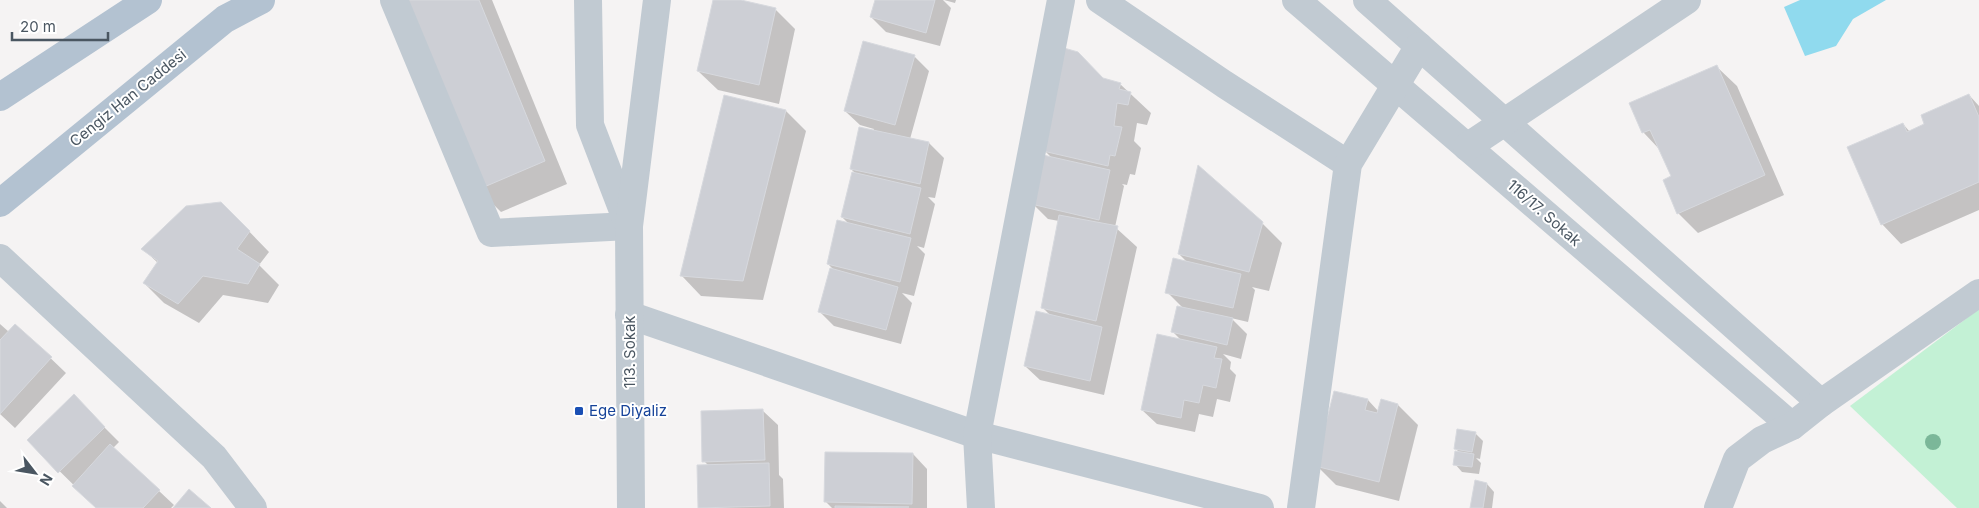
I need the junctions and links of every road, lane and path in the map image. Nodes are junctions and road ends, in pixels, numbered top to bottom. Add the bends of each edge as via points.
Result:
1 (148, 0) edge
2 (261, 0) edge
3 (394, 0) edge
4 (588, 0) edge
5 (657, 0) edge
6 (1061, 0) edge
7 (1100, 0) edge
8 (1296, 0) edge
9 (1367, 0) edge
10 (1687, 0) edge
11 (1419, 46) junction
12 (1394, 84) junction
13 (0, 96) edge
14 (1505, 122) junction
15 (1467, 146) junction
16 (1348, 164) junction
17 (0, 203) edge
18 (629, 226) junction
19 (0, 258) edge
20 (1979, 293) edge
21 (629, 315) junction
22 (1821, 403) junction
23 (1792, 426) junction
24 (977, 435) junction
25 (253, 508) edge
26 (631, 508) edge
27 (981, 508) edge
28 (1260, 508) edge
29 (1301, 508) edge
30 (1718, 508) edge

1 - 13 main road
2 - 17 main road, Cengiz Han Caddesi via 226,19
3 - 18 street via 491,233
4 - 18 street, 113. Sokak via 590,125
5 - 18 street, 113. Sokak
6 - 24 street
7 - 16 street
8 - 12 street, 116/17. Sokak
9 - 11 street
10 - 14 street
11 - 12 street
11 - 14 street
12 - 15 street, 116/17. Sokak
12 - 16 street
14 - 15 street
14 - 22 street
15 - 23 street, 116/17. Sokak
16 - 29 street
18 - 21 street, 113. Sokak
19 - 25 street via 214,457
20 - 22 street
21 - 24 street
21 - 26 street, 113. Sokak
22 - 23 street
23 - 30 street via 1762,440 1737,458
24 - 27 street
24 - 28 street

